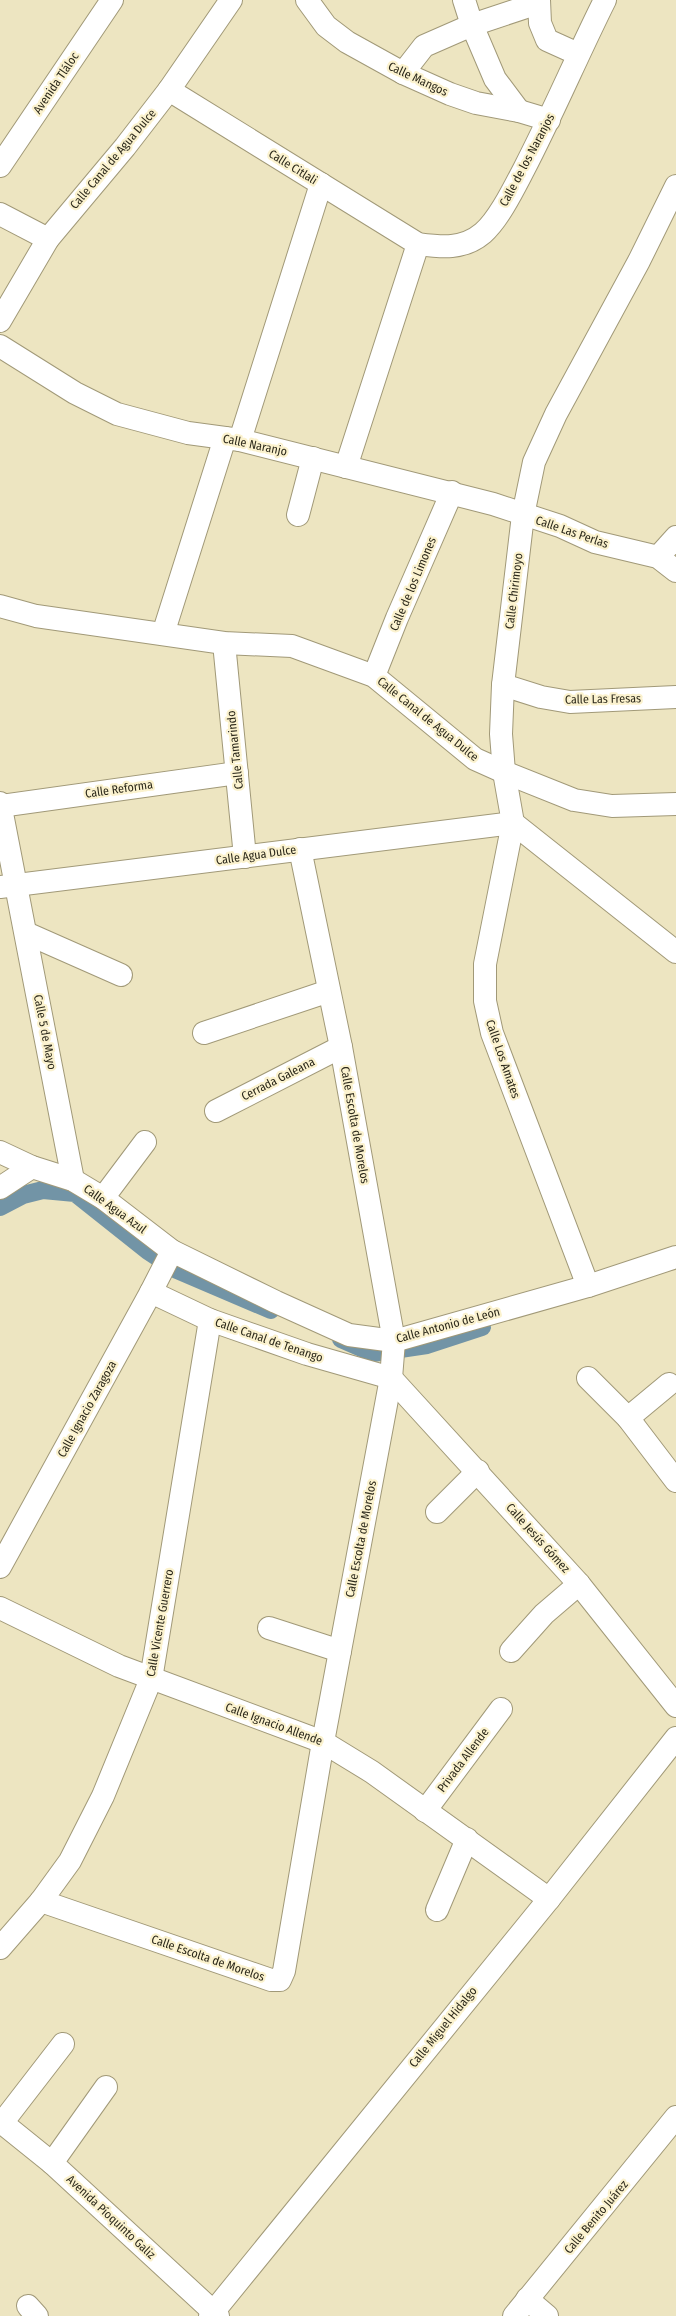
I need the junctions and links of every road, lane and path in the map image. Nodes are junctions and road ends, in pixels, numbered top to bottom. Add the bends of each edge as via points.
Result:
1 (112, 0) edge
2 (231, 0) edge
3 (307, 0) edge
4 (464, 0) edge
5 (605, 0) edge
6 (539, 2) edge
7 (472, 24) junction
8 (578, 54) junction
9 (403, 73) junction
10 (169, 90) junction
11 (519, 111) junction
12 (549, 120) junction
13 (0, 166) edge
14 (321, 184) junction
15 (676, 186) edge
16 (0, 214) edge
17 (48, 239) junction
18 (418, 244) junction
19 (0, 321) edge
20 (0, 346) edge
21 (233, 439) junction
22 (313, 458) junction
23 (346, 467) junction
24 (452, 492) junction
25 (298, 515) dead end
26 (523, 515) junction
27 (676, 537) edge
28 (658, 557) junction
29 (676, 571) edge
30 (0, 606) edge
31 (163, 634) junction
32 (224, 643) junction
33 (374, 676) junction
34 (503, 685) junction
35 (676, 697) edge
36 (504, 772) junction
37 (237, 773) junction
38 (676, 804) edge
39 (0, 805) edge
40 (513, 823) junction
41 (300, 849) junction
42 (245, 857) junction
43 (9, 885) edge
44 (26, 934) junction
45 (676, 952) edge
46 (122, 975) dead end
47 (329, 991) junction
48 (204, 1033) dead end
49 (340, 1048) junction
50 (216, 1111) dead end
51 (145, 1142) dead end
52 (0, 1152) edge
53 (32, 1166) junction
54 (73, 1180) junction
55 (0, 1188) edge
56 (103, 1198) junction
57 (169, 1256) junction
58 (676, 1257) edge
59 (588, 1286) junction
60 (153, 1288) junction
61 (210, 1320) junction
62 (393, 1360) junction
63 (588, 1378) dead end
64 (669, 1384) dead end
65 (628, 1418) junction
66 (478, 1471) junction
67 (676, 1482) edge
68 (437, 1512) dead end
69 (0, 1566) edge
70 (579, 1584) junction
71 (0, 1608) edge
72 (269, 1628) dead end
73 (340, 1651) junction
74 (511, 1651) dead end
75 (151, 1679) junction
76 (676, 1706) edge
77 (501, 1709) dead end
78 (676, 1738) edge
79 (323, 1742) junction
80 (425, 1811) junction
81 (467, 1839) junction
82 (549, 1899) junction
83 (42, 1901) junction
84 (437, 1910) dead end
85 (0, 1948) edge
86 (63, 2044) dead end
87 (106, 2086) dead end
88 (676, 2116) edge
89 (1, 2122) edge
90 (52, 2164) junction
91 (520, 2308) edge
92 (214, 2314) edge
93 (547, 2316) edge

1 - 13 street, Avenida Tláloc
2 - 10 street, Calle Canal de Agua Dulce
3 - 9 street, Calle Mangos via 326,26 340,37
4 - 7 street
5 - 8 street, Calle de los Naranjos
6 - 7 street
6 - 8 street via 540,23 546,40
7 - 9 street via 424,46
7 - 11 street via 495,79
8 - 12 street, Calle de los Naranjos
9 - 11 street, Calle Mangos via 476,103
10 - 14 street, Calle Citlali
10 - 17 street, Calle Canal de Agua Dulce
11 - 12 street, Calle Mangos
12 - 18 street, Calle de los Naranjos via 507,201 483,233 447,248
14 - 18 street, Calle Citlali
14 - 21 street
15 - 26 street, Calle Chirimoyo via 534,462
16 - 17 street
17 - 19 street, Calle Canal de Agua Dulce
18 - 23 street
20 - 21 street, Calle Naranjo via 75,394 117,414 179,431
21 - 22 street, Calle Naranjo
21 - 31 street
22 - 23 street, Calle Naranjo
22 - 25 street
23 - 24 street, Calle Naranjo
24 - 26 street, Calle Naranjo
24 - 33 street, Calle de los Limones
26 - 28 street, Calle Las Perlas via 560,526 595,542
26 - 34 street, Calle Chirimoyo
27 - 28 street
28 - 29 street, Calle Las Perlas
30 - 31 street, Calle Canal de Agua Dulce via 36,616
31 - 32 street, Calle Canal de Agua Dulce
32 - 33 street, Calle Canal de Agua Dulce via 292,646
32 - 37 street, Calle Tamarindo
33 - 36 street, Calle Canal de Agua Dulce via 475,759
34 - 35 street, Calle Las Fresas via 570,702
34 - 36 street, Calle Chirimoyo via 501,734
36 - 38 street, Calle Canal de Agua Dulce via 574,800 612,806
36 - 40 street, Calle Chirimoyo
37 - 39 street, Calle Reforma
37 - 42 street, Calle Tamarindo
39 - 43 street, Calle 5 de Mayo
40 - 41 street, Calle Agua Dulce
40 - 45 street
40 - 59 street, Calle Los Amates via 485,964 485,1001 492,1033
41 - 42 street, Calle Agua Dulce
41 - 47 street, Calle Escolta de Morelos
42 - 43 street, Calle Agua Dulce
43 - 44 street, Calle 5 de Mayo
44 - 46 street
44 - 54 street, Calle 5 de Mayo
47 - 48 street
47 - 49 street, Calle Escolta de Morelos
49 - 50 street, Cerrada Galeana
49 - 62 street, Calle Escolta de Morelos
51 - 56 street
52 - 53 street, Calle Agua Azul
53 - 54 street, Calle Agua Azul
53 - 55 street
54 - 56 street, Calle Agua Azul
56 - 57 street, Calle Agua Azul
57 - 60 street, Calle Ignacio Zaragoza
57 - 62 street, Calle Antonio de León via 349,1335
58 - 59 street, Calle Antonio de León
59 - 62 street, Calle Antonio de León
60 - 61 street, Calle Canal de Tenango
60 - 69 street, Calle Ignacio Zaragoza
61 - 62 street, Calle Canal de Tenango via 307,1354
61 - 75 street, Calle Vicente Guerrero
62 - 66 street, Calle Jesús Gómez
62 - 73 street, Calle Escolta de Morelos
63 - 65 street
64 - 65 street
65 - 67 street
66 - 68 street
66 - 70 street, Calle Jesús Gómez
70 - 74 street via 544,1614
70 - 76 street, Calle Jesús Gómez
71 - 75 street, Calle Ignacio Allende
72 - 73 street
73 - 79 street, Calle Escolta de Morelos
75 - 79 street, Calle Ignacio Allende
75 - 83 street, Calle Vicente Guerrero via 103,1796 70,1860
77 - 80 street, Privada Allende
78 - 82 street, Calle Miguel Hidalgo
79 - 80 street, Calle Ignacio Allende via 372,1772
79 - 83 street, Calle Escolta de Morelos via 280,1980 271,1980
80 - 81 street, Calle Ignacio Allende
81 - 82 street, Calle Ignacio Allende
81 - 84 street
82 - 92 street, Calle Miguel Hidalgo
83 - 85 street, Calle Vicente Guerrero
86 - 89 street
87 - 90 street
88 - 91 street, Calle Benito Juárez
89 - 90 street, Avenida Píoquinto Galiz
90 - 92 street, Avenida Píoquinto Galiz
91 - 93 street

